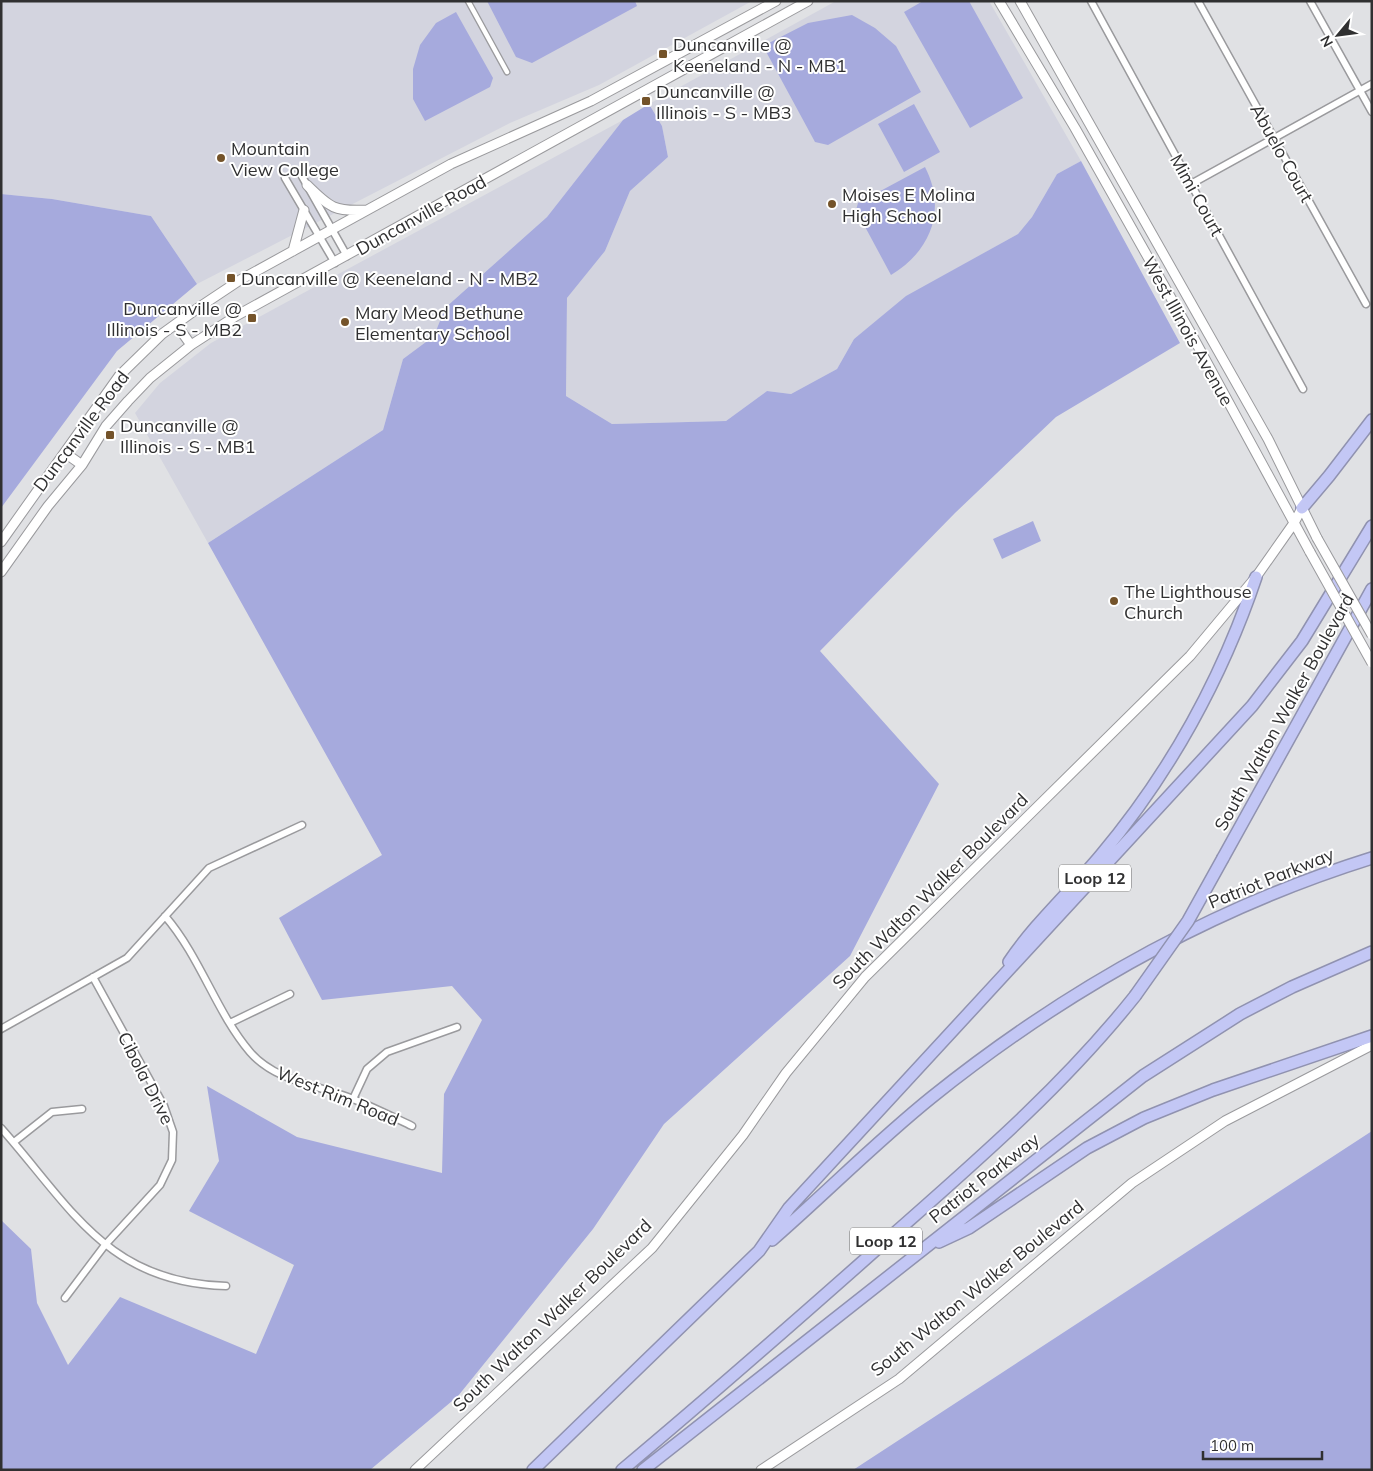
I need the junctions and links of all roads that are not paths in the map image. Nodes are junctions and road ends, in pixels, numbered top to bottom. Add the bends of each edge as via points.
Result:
1 (468, 1) edge
2 (776, 1) edge
3 (808, 1) edge
4 (999, 1) edge
5 (1020, 1) edge
6 (1091, 1) edge
7 (1198, 1) edge
8 (1310, 1) edge
9 (507, 72) dead end
10 (1372, 84) edge
11 (1360, 90) junction
12 (1372, 112) edge
13 (1089, 120) junction
14 (1075, 128) junction
15 (1274, 138) junction
16 (299, 171) dead end
17 (285, 178) dead end
18 (1191, 184) junction
19 (307, 185) junction
20 (304, 210) junction
21 (370, 210) junction
22 (333, 230) junction
23 (320, 237) junction
24 (293, 251) junction
25 (347, 256) junction
26 (335, 263) junction
27 (1366, 304) dead end
28 (176, 324) junction
29 (1207, 330) junction
30 (1193, 337) junction
31 (191, 345) junction
32 (1303, 389) dead end
33 (1251, 410) junction
34 (1236, 416) junction
35 (1372, 420) edge
36 (65, 453) junction
37 (82, 465) junction
38 (1302, 508) junction
39 (1294, 523) junction
40 (1372, 526) edge
41 (1, 542) edge
42 (1, 572) edge
43 (1256, 578) junction
44 (1372, 589) edge
45 (1372, 635) edge
46 (1372, 664) edge
47 (302, 825) dead end
48 (1372, 858) edge
49 (165, 916) junction
50 (1372, 952) edge
51 (93, 977) junction
52 (290, 994) dead end
53 (987, 994) junction
54 (230, 1023) junction
55 (457, 1027) dead end
56 (1, 1030) edge
57 (1372, 1036) edge
58 (1372, 1045) edge
59 (353, 1099) junction
60 (82, 1109) dead end
61 (412, 1126) dead end
62 (1, 1128) edge
63 (14, 1142) junction
64 (106, 1245) junction
65 (759, 1251) junction
66 (920, 1252) junction
67 (226, 1286) dead end
68 (65, 1298) dead end
69 (415, 1470) edge
70 (532, 1470) edge
71 (622, 1470) edge
72 (643, 1470) edge
73 (761, 1470) edge

1 - 9 street
2 - 21 main road, Duncanville Road via 592,101 473,153
3 - 25 main road, Duncanville Road
4 - 14 main road, West Illinois Avenue
5 - 13 main road, West Illinois Avenue
6 - 18 street, Mimi Court
7 - 15 street, Abuelo Court
8 - 11 street
10 - 11 street
11 - 12 street
11 - 15 street
13 - 14 main road
13 - 29 main road, West Illinois Avenue
14 - 30 main road, West Illinois Avenue
15 - 18 street
15 - 27 street, Abuelo Court
16 - 19 street
17 - 20 street
18 - 32 street, Mimi Court
19 - 21 main road via 325,203 344,211
19 - 22 street
20 - 23 street
20 - 24 main road
21 - 22 main road, Duncanville Road
22 - 23 main road, Duncanville Road
22 - 25 street
23 - 24 main road, Duncanville Road
23 - 26 street
24 - 28 main road, Duncanville Road via 240,280
25 - 26 main road, Duncanville Road
26 - 31 main road, Duncanville Road via 236,316
28 - 31 main road
28 - 36 main road, Duncanville Road via 119,376
29 - 30 main road
29 - 33 main road, West Illinois Avenue
30 - 34 main road, West Illinois Avenue
31 - 37 main road, Duncanville Road via 150,378 128,401 106,426
33 - 34 main road
33 - 38 main road, West Illinois Avenue
34 - 39 main road, West Illinois Avenue
35 - 38 highway
36 - 37 main road
36 - 41 main road, Duncanville Road
37 - 42 main road, Duncanville Road
38 - 39 main road, South Walton Walker Boulevard
38 - 45 main road, West Illinois Avenue, bridge
39 - 43 main road, South Walton Walker Boulevard
39 - 46 main road, West Illinois Avenue, bridge
40 - 53 highway, South Walton Walker Boulevard / Loop 12 via 1302,641 1252,706
43 - 53 highway via 1242,617 1204,699 1161,773 1102,854 1017,950
43 - 69 main road, South Walton Walker Boulevard via 1190,656 866,977 786,1073 743,1135 652,1248
44 - 71 highway, South Walton Walker Boulevard / Loop 12, bridge via 1188,921 1135,996 1073,1069 1010,1131 760,1354
47 - 49 street via 209,868
48 - 65 highway, Patriot Parkway via 1286,889 1200,926 1073,996 932,1097
49 - 51 street via 127,958
49 - 54 street, West Rim Road via 184,938
50 - 66 highway, Patriot Parkway via 1292,987 1191,1044 1106,1105
51 - 56 street
51 - 64 street, Cibola Drive via 164,1106 173,1132 172,1160 160,1185
52 - 54 street
53 - 65 highway, South Walton Walker Boulevard / Loop 12 via 789,1208
54 - 59 street, West Rim Road via 251,1053 278,1074
55 - 59 street via 387,1052 367,1069
57 - 66 highway via 1213,1090 1144,1118 1061,1163 969,1228
58 - 73 main road, South Walton Walker Boulevard via 1225,1121 1132,1183 899,1379
59 - 61 street, West Rim Road
60 - 63 street via 52,1112
62 - 63 street
63 - 64 street via 62,1204
64 - 67 street via 134,1264 164,1276 200,1285
64 - 68 street, Cibola Drive
65 - 70 highway, South Walton Walker Boulevard / Loop 12
66 - 72 highway, Patriot Parkway

